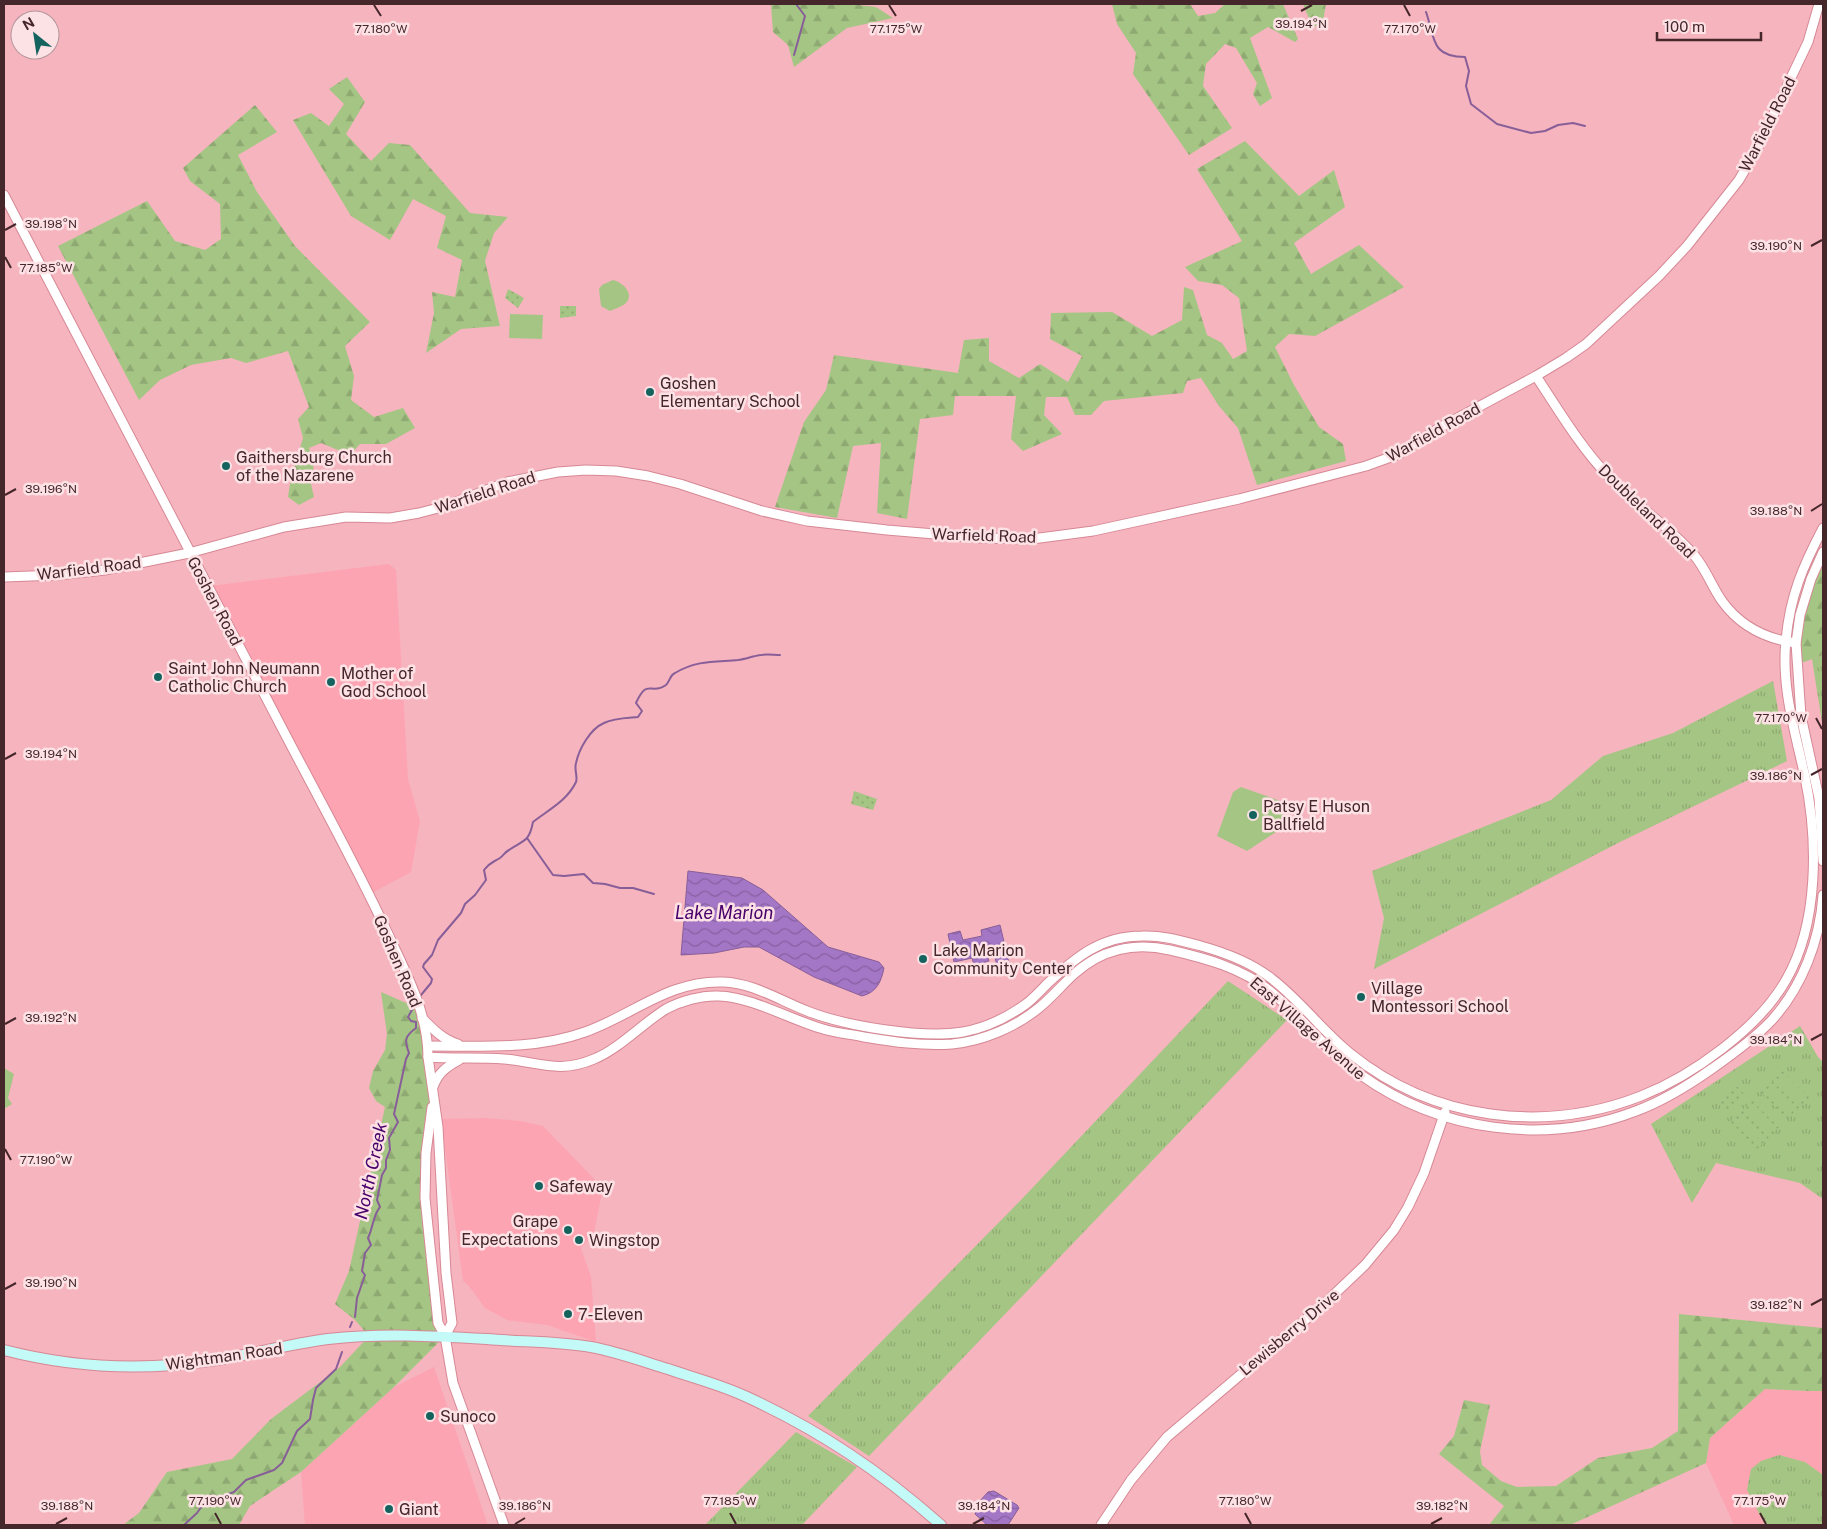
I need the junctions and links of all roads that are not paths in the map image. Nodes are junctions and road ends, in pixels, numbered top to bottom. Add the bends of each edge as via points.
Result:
1 (1819, 4) edge
2 (4, 195) edge
3 (1536, 376) junction
4 (1823, 528) edge
5 (1823, 552) edge
6 (190, 553) junction
7 (4, 577) edge
8 (1786, 642) junction
9 (1796, 643) junction
10 (1823, 861) edge
11 (1823, 896) edge
12 (422, 1017) junction
13 (428, 1046) junction
14 (465, 1046) junction
15 (428, 1057) junction
16 (462, 1059) junction
17 (433, 1088) junction
18 (433, 1097) junction
19 (1447, 1105) junction
20 (1443, 1117) junction
21 (445, 1336) junction
22 (4, 1350) edge
23 (504, 1525) edge
24 (941, 1525) edge
25 (1101, 1525) edge

1 - 3 street, Warfield Road via 1808,42 1739,180 1659,276 1586,344
2 - 6 street, Goshen Road
3 - 6 street, Warfield Road via 1399,454 1375,463 1239,499 1093,531 1032,539 982,538 822,523 762,511 648,476 586,470 507,482 419,513 390,518 346,518 284,527
3 - 8 street, Doubleland Road via 1592,458 1696,557 1736,618 1760,633
4 - 8 street, East Village Avenue via 1802,568
5 - 9 street via 1800,615
6 - 7 street, Warfield Road via 91,572
6 - 12 street, Goshen Road via 366,888
8 - 9 street, Doubleland Road
8 - 19 street, East Village Avenue via 1787,699 1806,782 1812,828 1812,887 1803,940 1778,992 1729,1043 1684,1075 1636,1098 1565,1116 1527,1118 1485,1114
9 - 10 street via 1801,716 1819,798
11 - 20 street, East Village Avenue via 1814,944 1788,999 1765,1027 1682,1089 1636,1111 1580,1126 1529,1130
12 - 13 street, Goshen Road
12 - 14 street via 450,1042
13 - 14 street, East Village Avenue
13 - 15 street, Goshen Road
14 - 19 street, East Village Avenue via 521,1044 572,1036 601,1025 660,994 686,986 720,982 754,988 808,1011 866,1026 919,1033 961,1032 986,1026 1026,1004 1072,960 1094,947 1121,938 1148,936 1209,948 1236,957 1259,970 1287,992 1355,1058 1399,1085
15 - 16 street, East Village Avenue
15 - 17 street, Goshen Road
16 - 17 street via 444,1069
16 - 20 street, East Village Avenue via 505,1059 552,1067 582,1064 610,1051 666,1009 715,995 747,1001 826,1030 906,1044 957,1043 980,1039 1024,1018 1091,961 1123,948 1148,946 1221,964 1246,975 1270,992 1361,1076 1392,1095
17 - 18 street, Goshen Road
18 - 21 street, Goshen Road via 452,1323
18 - 21 street, Goshen Road via 426,1153 425,1198 438,1323
19 - 20 street, Lewisberry Drive
20 - 25 street, Lewisberry Drive via 1424,1173 1408,1207 1365,1266 1167,1437 1130,1480
21 - 22 main road, Wightman Road via 348,1337 218,1360 144,1367 40,1359
21 - 23 street, Goshen Road via 453,1383
21 - 24 main road, Wightman Road via 588,1346 636,1358 746,1396 827,1439 881,1475

